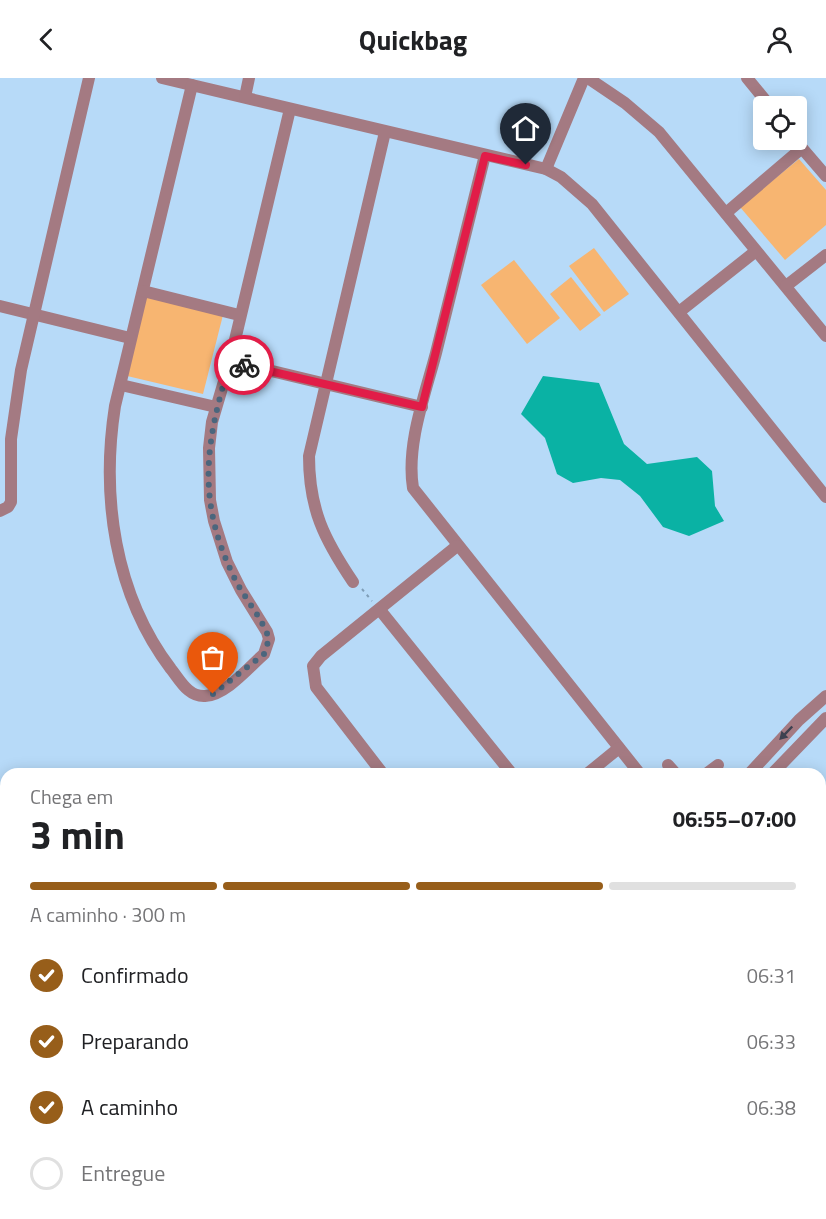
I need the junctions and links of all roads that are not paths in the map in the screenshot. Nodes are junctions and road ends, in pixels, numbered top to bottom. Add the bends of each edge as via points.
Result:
1 (89, 78) edge
2 (162, 78) edge
3 (249, 78) edge
4 (586, 78) edge
5 (747, 78) edge
6 (192, 85) junction
7 (762, 96) edge
8 (245, 97) junction
9 (290, 109) junction
10 (385, 132) junction
11 (793, 150) edge
12 (804, 150) edge
13 (485, 156) junction
14 (546, 169) junction
15 (826, 176) edge
16 (726, 213) junction
17 (756, 251) junction
18 (826, 255) edge
19 (786, 286) junction
20 (143, 291) junction
21 (0, 306) edge
22 (679, 312) junction
23 (34, 314) junction
24 (239, 315) junction
25 (826, 336) edge
26 (130, 338) junction
27 (230, 362) junction
28 (121, 385) junction
29 (326, 385) junction
30 (216, 407) junction
31 (422, 407) junction
32 (826, 497) edge
33 (0, 511) edge
34 (457, 546) junction
35 (353, 582) road end
36 (380, 610) junction
37 (826, 696) edge
38 (826, 718) edge
39 (619, 748) junction
40 (718, 765) dead end
41 (378, 768) edge
42 (507, 768) edge
43 (594, 768) edge
44 (635, 768) edge
45 (714, 768) edge
46 (755, 768) edge
47 (778, 768) edge

1 - 23 street
2 - 6 street
3 - 8 street
4 - 14 street
4 - 16 street via 625,103 659,132
5 - 7 street
6 - 8 street
6 - 20 street
8 - 9 street
9 - 10 street
9 - 24 street
10 - 13 street
10 - 29 street
11 - 16 street
12 - 15 street
13 - 14 street
13 - 31 street
14 - 22 street via 592,204
16 - 17 street
17 - 19 street
17 - 22 street
18 - 19 street
19 - 25 street
20 - 24 street
20 - 26 street
21 - 23 street
22 - 32 street
23 - 26 street
23 - 33 street via 14,408 11,502
24 - 27 street
26 - 28 street
27 - 29 street
27 - 30 street
28 - 30 street
28 - 30 street via 108,463 118,553 153,641 186,688 204,696 224,688 264,654 269,639 227,562 214,521 208,448
29 - 31 street
29 - 35 street via 309,456 312,504 332,550
31 - 34 street via 412,464 413,488
34 - 36 street
34 - 39 street
36 - 41 street via 321,656 312,676 316,687
36 - 42 street
37 -> 46 street
38 - 47 street
39 - 43 street
39 - 44 street
40 - 45 street

